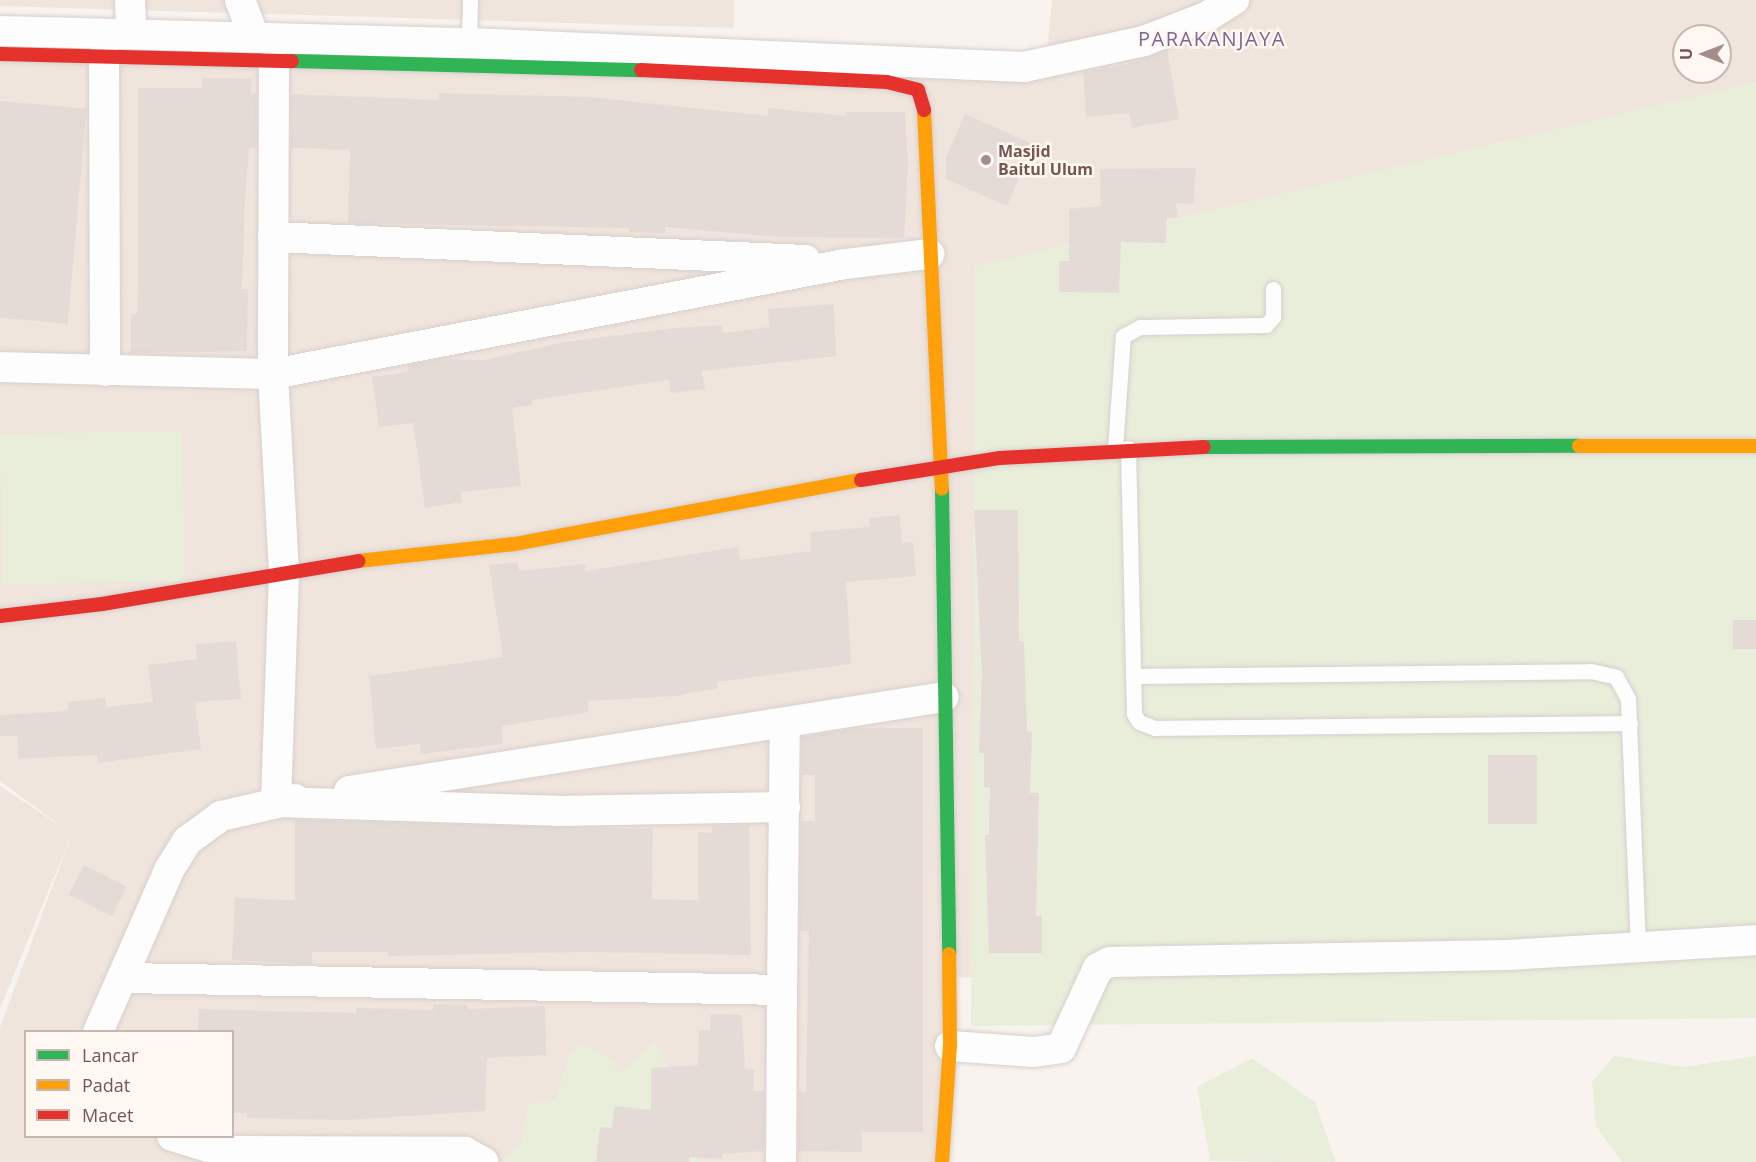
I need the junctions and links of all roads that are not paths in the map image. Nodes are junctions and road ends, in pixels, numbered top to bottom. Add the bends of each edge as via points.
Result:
1 (130, 0) edge
2 (240, 0) edge
3 (470, 0) edge
4 (1234, 0) edge
5 (0, 31) edge
6 (131, 34) junction
7 (254, 36) junction
8 (469, 43) junction
9 (0, 54) edge
10 (104, 55) junction
11 (274, 63) junction
12 (273, 237) junction
13 (929, 254) junction
14 (845, 264) junction
15 (1273, 289) dead end
16 (0, 367) edge
17 (105, 371) junction
18 (273, 374) junction
19 (1756, 446) edge
20 (1121, 448) junction
21 (942, 465) junction
22 (284, 573) junction
23 (0, 616) edge
24 (1133, 676) junction
25 (944, 697) junction
26 (784, 723) junction
27 (1630, 723) junction
28 (276, 802) junction
29 (784, 807) junction
30 (1756, 940) edge
31 (1638, 948) junction
32 (124, 978) junction
33 (782, 990) junction
34 (99, 1030) edge
35 (950, 1046) junction
36 (175, 1138) edge
37 (220, 1151) junction
38 (254, 1162) edge
39 (483, 1162) edge
40 (781, 1162) edge
41 (942, 1162) edge

1 - 6 street
2 - 7 street
3 - 8 lane
4 - 8 street via 1208,16 1144,41 1024,67
5 - 6 street
6 - 7 street
7 - 8 street
9 - 10 street
10 - 11 street
10 - 17 street
11 - 12 street
11 - 13 street via 655,70 906,85 918,90 925,101
12 - 14 street via 743,255
12 - 18 street
13 - 14 street
13 - 21 street
14 - 18 street
15 - 20 lane via 1273,316 1266,325 1140,327 1123,336
16 - 17 street
17 - 18 street
18 - 22 street
19 - 20 street
20 - 21 street
20 - 24 lane
21 - 22 street via 514,544
21 - 25 street
22 - 23 street via 114,602
22 - 28 street
24 - 27 lane via 1592,671 1620,681 1628,699
24 - 27 lane via 1134,714 1139,722 1155,728
25 - 26 street
25 - 35 street
26 - 28 street
26 - 29 street
27 - 31 lane
28 - 29 street via 557,811
28 - 32 street via 222,816 188,841 169,870
29 - 33 street
30 - 31 street
31 - 35 street via 1110,962 1098,968 1061,1048 1034,1052
32 - 33 street
32 - 34 street
33 - 40 street
35 - 41 street
36 - 37 street
37 - 38 street
37 - 39 street via 465,1152

